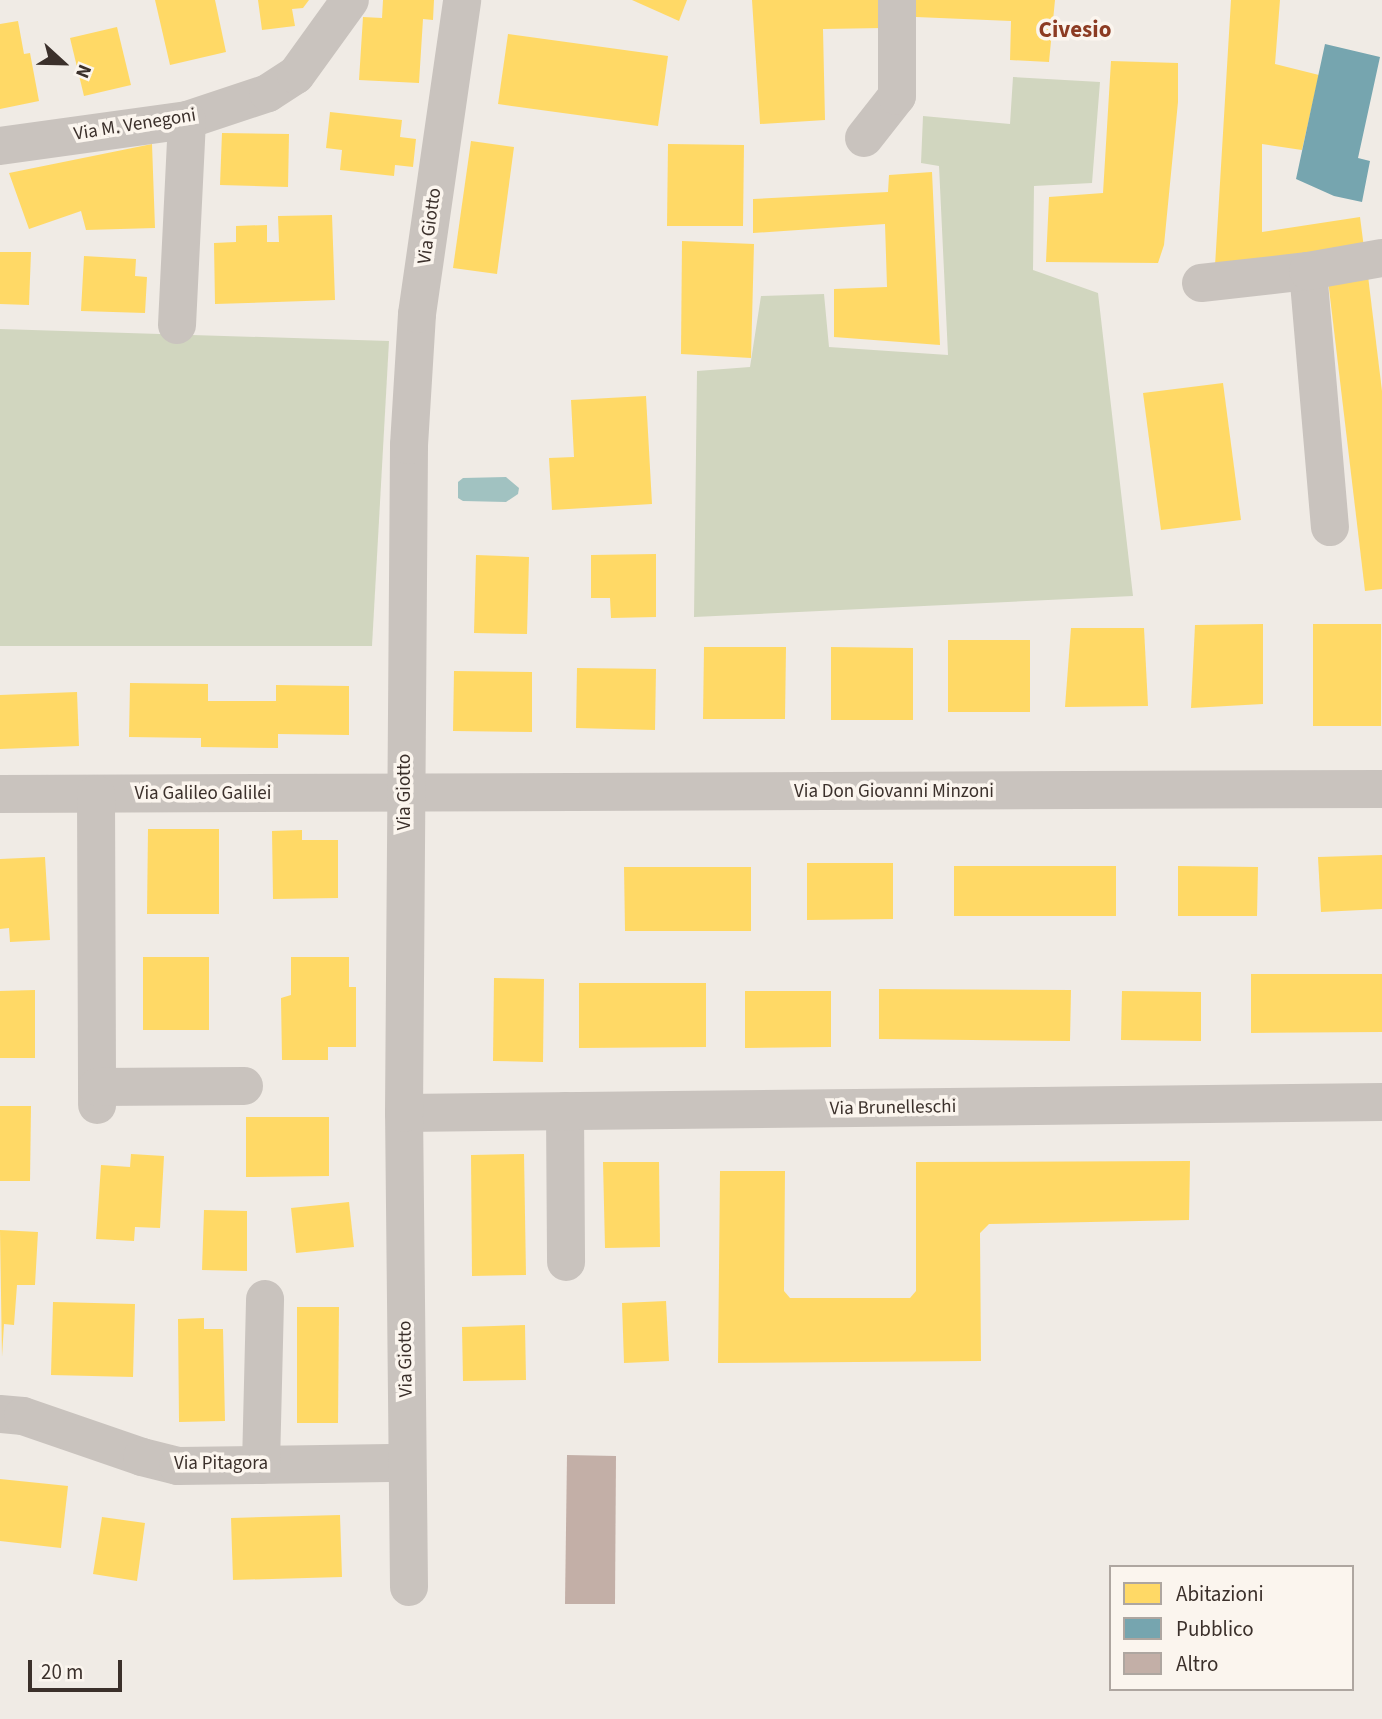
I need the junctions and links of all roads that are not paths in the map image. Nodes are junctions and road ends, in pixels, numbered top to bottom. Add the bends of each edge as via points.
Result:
1 (350, 0) edge
2 (462, 0) edge
3 (897, 0) edge
4 (187, 120) junction
5 (864, 138) dead end
6 (0, 146) edge
7 (1382, 258) edge
8 (1308, 271) junction
9 (1201, 283) dead end
10 (177, 325) dead end
11 (1330, 527) dead end
12 (1382, 789) edge
13 (0, 794) edge
14 (96, 794) junction
15 (405, 794) junction
16 (244, 1086) dead end
17 (1382, 1102) edge
18 (565, 1111) junction
19 (404, 1114) junction
20 (566, 1262) dead end
21 (265, 1299) dead end
22 (0, 1414) edge
23 (407, 1463) junction
24 (261, 1465) junction
25 (409, 1587) dead end

1 - 4 street, Via M. Venegoni via 296,75 268,93
2 - 15 street, Via Giotto via 417,314 409,445
3 - 5 street via 897,96
4 - 6 street, Via M. Venegoni
4 - 10 street
7 - 8 street
8 - 9 street
8 - 11 street
12 - 15 street, Via Don Giovanni Minzoni
13 - 14 street, Via Galileo Galilei
14 - 15 street, Via Galileo Galilei
14 - 16 street via 97,1096
15 - 19 street, Via Giotto
17 - 18 street, Via Brunelleschi
18 - 19 street, Via Brunelleschi
18 - 20 street
19 - 23 street, Via Giotto
21 - 24 street
22 - 24 street, Via Pitagora via 33,1419 160,1463
23 - 24 street, Via Pitagora
23 - 25 street, Via Giotto

